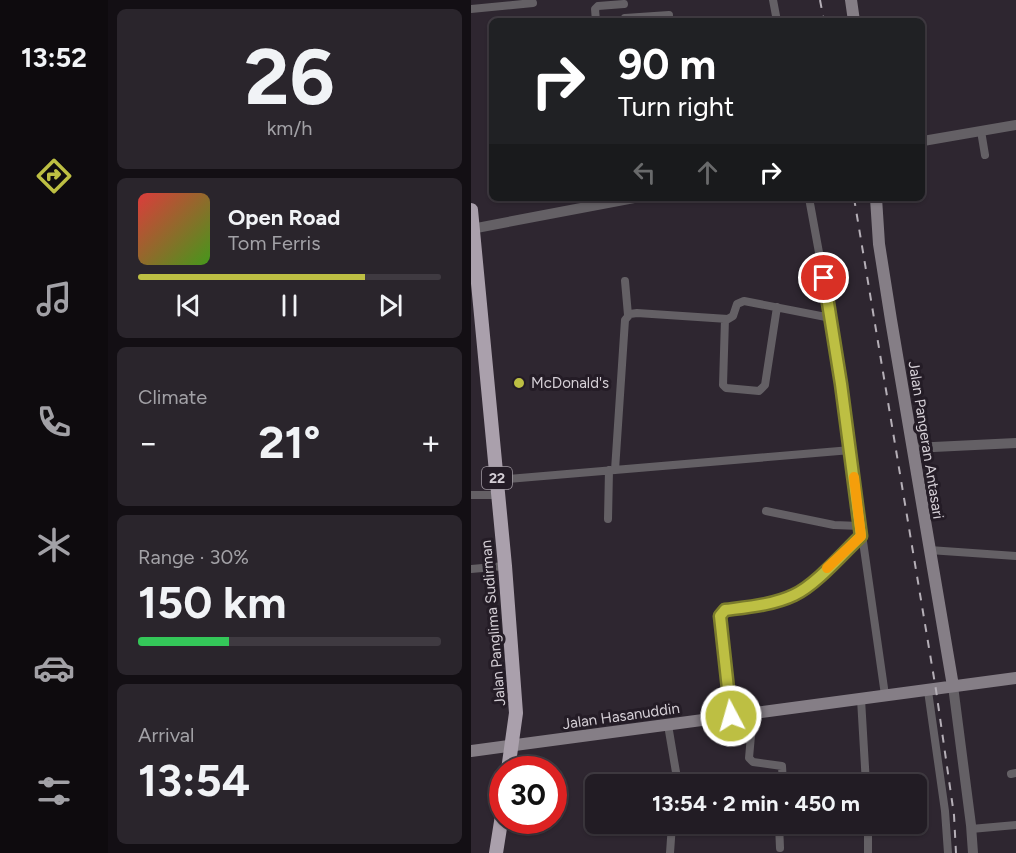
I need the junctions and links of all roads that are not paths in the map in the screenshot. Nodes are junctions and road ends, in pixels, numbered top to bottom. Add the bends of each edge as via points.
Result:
1 (773, 0) edge
2 (851, 0) edge
3 (623, 2) edge
4 (533, 3) dead end
5 (471, 9) edge
6 (669, 15) dead end
7 (596, 18) edge
8 (625, 18) edge
9 (643, 18) edge
10 (776, 18) edge
11 (854, 18) edge
12 (1016, 125) edge
13 (981, 131) junction
14 (925, 141) edge
15 (985, 155) dead end
16 (618, 201) edge
17 (810, 201) edge
18 (876, 201) edge
19 (471, 210) edge
20 (472, 229) edge
21 (625, 281) dead end
22 (777, 307) junction
23 (628, 315) junction
24 (831, 318) junction
25 (725, 319) junction
26 (1016, 443) edge
27 (913, 448) junction
28 (851, 450) junction
29 (612, 470) junction
30 (497, 480) junction
31 (471, 495) edge
32 (498, 495) junction
33 (766, 511) dead end
34 (608, 519) dead end
35 (860, 526) junction
36 (861, 536) junction
37 (929, 550) junction
38 (1016, 556) edge
39 (505, 566) junction
40 (471, 569) edge
41 (1016, 678) edge
42 (953, 686) junction
43 (928, 691) junction
44 (885, 695) junction
45 (861, 699) junction
46 (753, 713) junction
47 (731, 716) junction
48 (668, 725) junction
49 (512, 747) junction
50 (471, 751) edge
51 (510, 756) edge
52 (676, 774) edge
53 (783, 774) edge
54 (865, 774) edge
55 (1016, 825) edge
56 (971, 830) junction
57 (499, 834) edge
58 (671, 834) edge
59 (779, 834) edge
60 (868, 834) edge
61 (780, 848) dead end
62 (496, 853) edge
63 (670, 853) edge
64 (868, 853) edge
65 (948, 853) edge
66 (973, 853) edge

1 - 10 street
2 - 11 main road
3 - 7 street via 599,6 595,9
3 - 8 street
4 - 5 street
6 - 9 street
12 - 13 street
13 - 14 street
13 - 15 street
16 - 20 street
17 - 24 street
18 - 27 main road, Jalan Pangeran Antasari via 879,244
19 - 20 highway, Jalan Panglima Sudirman / 22
20 - 30 highway, Jalan Panglima Sudirman / 22
21 - 23 street
22 - 24 street
22 - 25 street via 741,302 732,318
22 - 25 street via 765,385 759,391 723,386
23 - 25 street
23 - 29 street
24 - 28 street
26 - 27 street
27 - 37 main road, Jalan Pangeran Antasari
28 - 29 street
28 - 35 street
29 - 30 street
29 - 34 street
30 - 32 highway, Jalan Panglima Sudirman / 22
31 - 32 street
32 - 39 highway, Jalan Panglima Sudirman / 22
33 - 35 street via 834,525
35 - 36 street
36 - 44 street
36 - 47 street via 795,595 722,612
37 - 38 street
37 - 42 main road, Jalan Pangeran Antasari
39 - 40 street
39 - 49 highway, Jalan Panglima Sudirman / 22 via 516,713
41 - 42 main road, Jalan Hasanuddin
42 - 43 main road, Jalan Hasanuddin
42 - 56 street
43 - 44 main road, Jalan Hasanuddin
43 - 65 street
44 - 45 main road, Jalan Hasanuddin
45 - 46 main road, Jalan Hasanuddin
45 - 54 street
46 - 47 main road, Jalan Hasanuddin
46 - 53 street via 750,759 783,766
47 - 48 main road, Jalan Hasanuddin
48 - 49 main road, Jalan Hasanuddin
48 - 52 street
49 - 50 main road, Jalan Hasanuddin
49 - 51 highway, 22
55 - 56 street
56 - 66 street
57 - 62 highway
58 - 63 street
59 - 61 street
60 - 64 street

